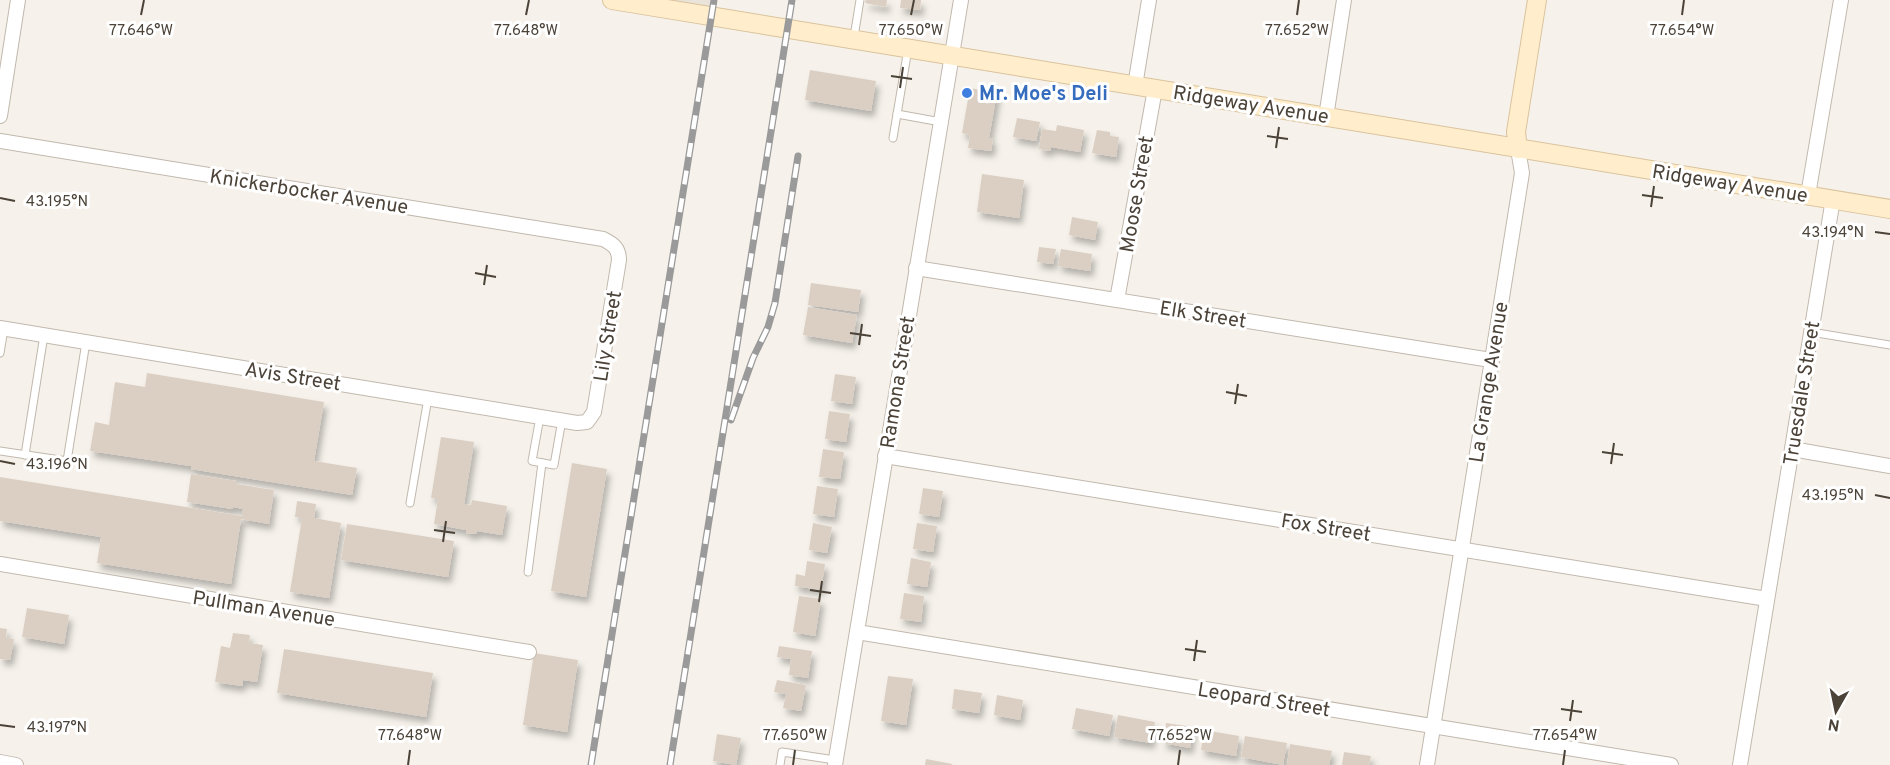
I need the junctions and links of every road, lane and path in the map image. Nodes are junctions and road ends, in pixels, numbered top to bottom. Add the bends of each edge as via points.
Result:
1 (18, 0) edge
2 (612, 0) edge
3 (860, 0) edge
4 (961, 0) edge
5 (1149, 0) edge
6 (1344, 0) edge
7 (1537, 0) edge
8 (1841, 0) edge
9 (676, 5) edge
10 (853, 40) junction
11 (908, 49) junction
12 (953, 56) junction
13 (1135, 86) junction
14 (1155, 89) junction
15 (2, 95) edge
16 (897, 114) junction
17 (0, 116) edge
18 (1326, 117) junction
19 (941, 122) junction
20 (893, 138) dead end
21 (0, 141) edge
22 (1518, 149) junction
23 (1808, 195) junction
24 (1833, 200) junction
25 (1890, 209) edge
26 (616, 248) joint
27 (916, 268) junction
28 (1117, 300) junction
29 (2, 328) edge
30 (1811, 332) junction
31 (44, 335) junction
32 (86, 342) junction
33 (1890, 345) edge
34 (0, 353) edge
35 (1491, 360) junction
36 (428, 398) junction
37 (540, 417) junction
38 (562, 420) junction
39 (586, 422) joint
40 (1792, 449) junction
41 (0, 451) edge
42 (25, 455) junction
43 (885, 456) junction
44 (542, 463) junction
45 (1890, 466) edge
46 (410, 503) dead end
47 (1461, 549) junction
48 (0, 564) edge
49 (528, 572) dead end
50 (1767, 598) junction
51 (857, 632) junction
52 (529, 652) dead end
53 (1433, 727) junction
54 (0, 762) edge
55 (835, 762) edge
56 (16, 765) edge
57 (780, 765) edge
58 (1427, 765) edge
59 (1671, 765) edge
60 (1740, 765) edge

1 - 15 street
2 - 9 street, Ridgeway Avenue
3 - 10 lane
4 - 12 street, Ramona Street
5 - 13 street
6 - 18 street
7 - 22 street, La Grange Avenue via 1516,132
8 - 23 street
9 - 10 street, Ridgeway Avenue
10 - 11 street, Ridgeway Avenue
11 - 12 street, Ridgeway Avenue
11 - 16 lane
12 - 13 street, Ridgeway Avenue
12 - 19 street, Ramona Street
13 - 14 street, Ridgeway Avenue
14 - 18 street, Ridgeway Avenue
14 - 28 street, Moose Street
15 - 17 street
16 - 19 lane
16 - 20 lane
18 - 22 street, Ridgeway Avenue
19 - 27 street, Ramona Street
21 - 26 street, Knickerbocker Avenue via 603,239
22 - 23 street, Ridgeway Avenue
22 - 35 street, La Grange Avenue via 1522,173
23 - 24 street, Ridgeway Avenue
24 - 25 street, Ridgeway Avenue
24 - 30 street, Truesdale Street
26 - 39 street, Lily Street via 619,260 594,412
27 - 28 street, Elk Street
27 - 43 street, Ramona Street
28 - 35 street, Elk Street
29 - 31 street, Avis Street
29 - 34 lane
30 - 33 lane
30 - 40 street, Truesdale Street
31 - 32 street, Avis Street
31 - 42 lane
32 - 36 street, Avis Street
32 - 42 lane via 67,461
35 - 47 street, La Grange Avenue
36 - 37 street, Avis Street
36 - 46 lane
37 - 38 street, Avis Street
37 - 44 lane via 532,461
38 - 39 street, Avis Street
38 - 44 lane via 554,465
40 - 45 street
40 - 50 street, Truesdale Street
41 - 42 lane
43 - 47 street, Fox Street
43 - 51 street, Ramona Street
44 - 49 lane
47 - 50 street, Fox Street
47 - 53 street, La Grange Avenue
48 - 52 street, Pullman Avenue
50 - 60 street, Truesdale Street
51 - 53 street, Leopard Street
51 - 55 street, Ramona Street
53 - 58 street, La Grange Avenue
53 - 59 street, Leopard Street
54 - 56 street
55 - 57 lane via 782,752

